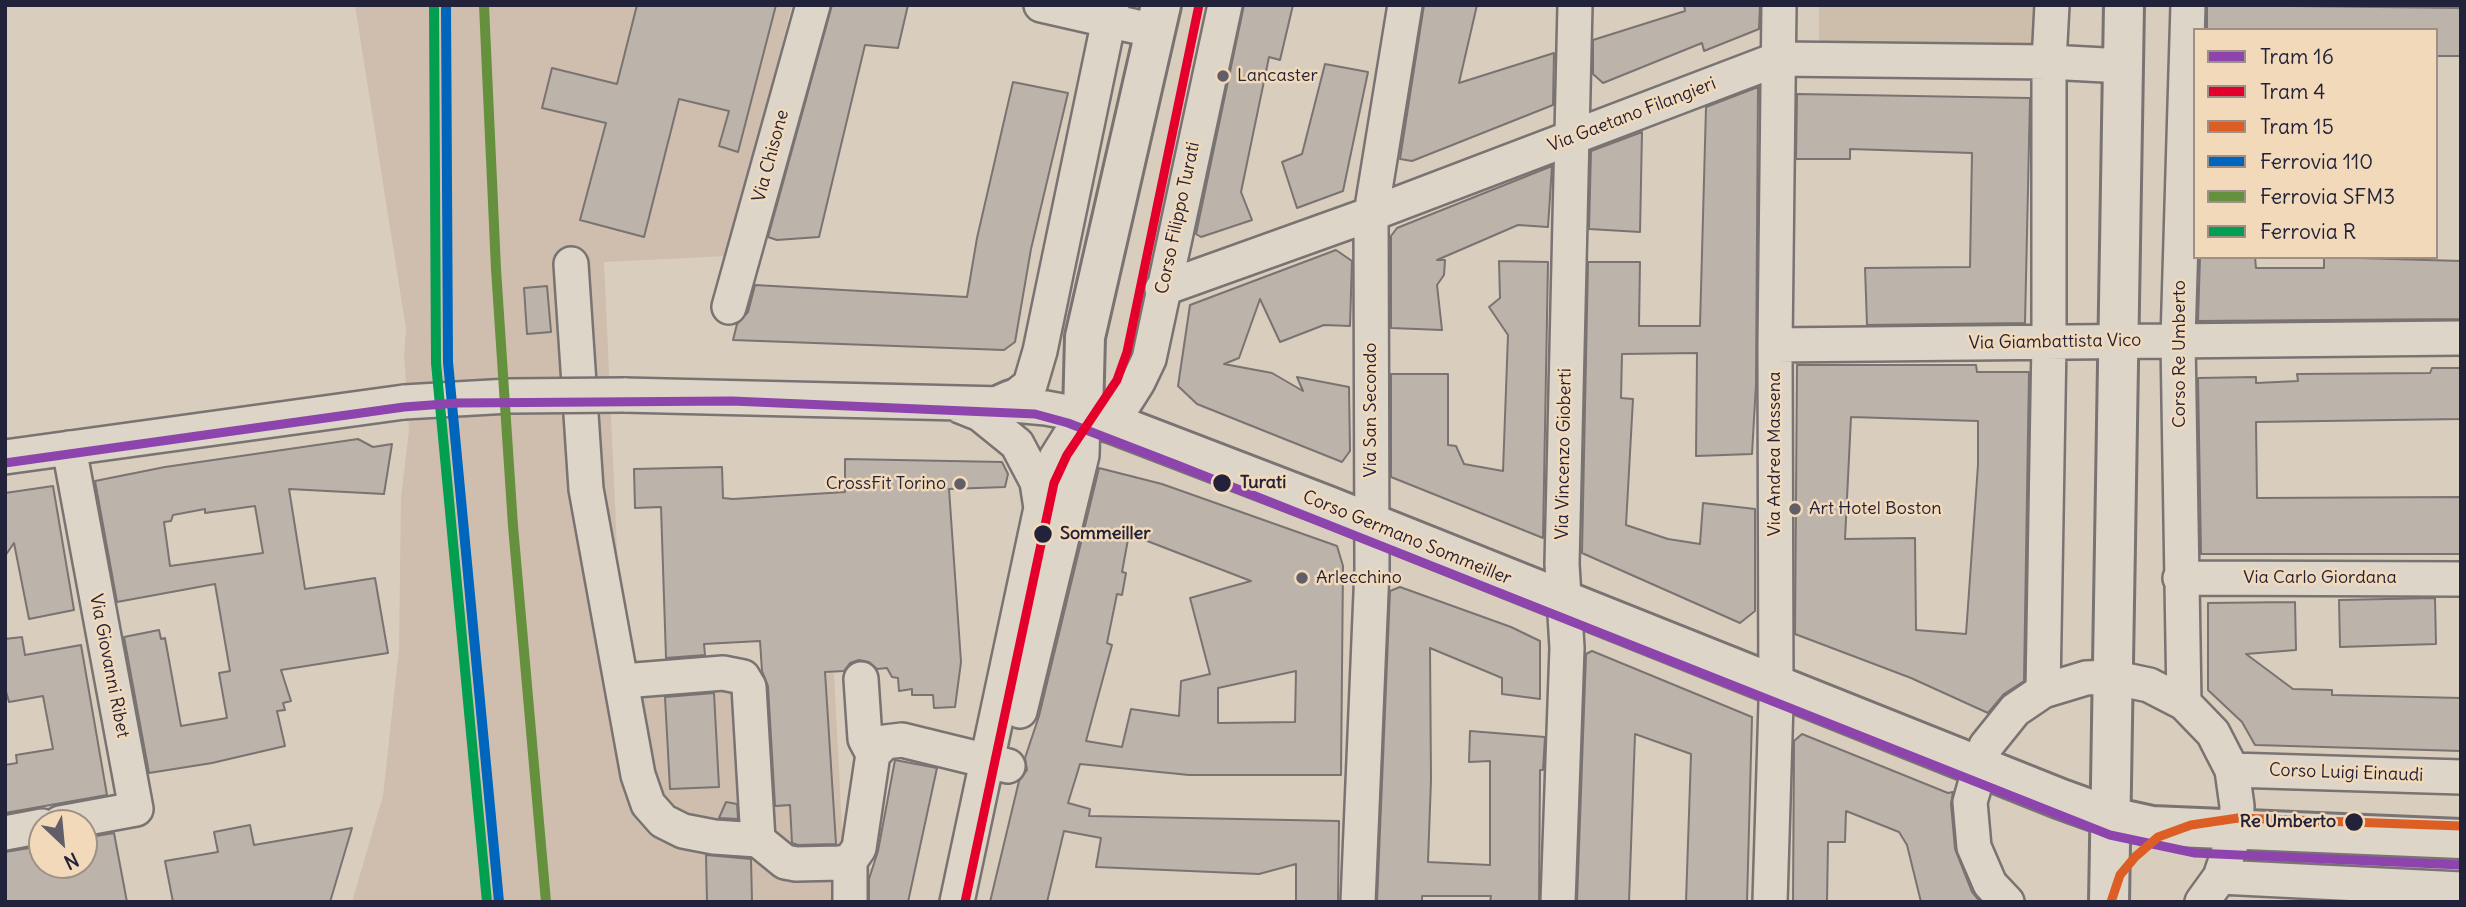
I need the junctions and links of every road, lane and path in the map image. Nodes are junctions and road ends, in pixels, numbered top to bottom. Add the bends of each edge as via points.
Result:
1 (813, 5) edge
2 (1041, 5) edge
3 (1225, 5) edge
4 (1405, 5) edge
5 (1575, 5) edge
6 (1779, 5) edge
7 (2052, 5) edge
8 (2124, 5) edge
9 (2188, 5) edge
10 (1111, 13) edge
11 (1158, 18) edge
12 (1778, 59) junction
13 (2049, 62) junction
14 (2123, 66) junction
15 (1571, 137) junction
16 (1370, 215) junction
17 (571, 264) dead end
18 (1057, 268) junction
19 (1162, 289) junction
20 (1094, 297) junction
21 (729, 307) dead end
22 (2461, 338) edge
23 (2178, 340) junction
24 (2119, 341) junction
25 (2049, 342) junction
26 (1775, 345) junction
27 (1004, 403) junction
28 (955, 404) junction
29 (1093, 422) junction
30 (69, 448) junction
31 (5, 457) edge
32 (1051, 474) junction
33 (1041, 508) junction
34 (1373, 524) junction
35 (2180, 578) junction
36 (2461, 579) edge
37 (1565, 600) junction
38 (2111, 677) junction
39 (861, 679) dead end
40 (623, 681) junction
41 (1775, 684) junction
42 (2043, 691) junction
43 (2184, 703) junction
44 (873, 754) junction
45 (998, 763) junction
46 (1979, 766) junction
47 (2232, 770) junction
48 (2461, 777) edge
49 (98, 816) edge
50 (2111, 817) junction
51 (28, 829) edge
52 (2236, 830) junction
53 (5, 833) edge
54 (2461, 839) edge
55 (758, 840) junction
56 (850, 861) junction
57 (2461, 889) edge
58 (2211, 890) edge
59 (850, 902) edge
60 (957, 902) edge
61 (978, 902) edge
62 (1358, 902) edge
63 (1558, 902) edge
64 (1770, 902) edge
65 (2007, 902) edge
66 (2109, 902) edge

1 - 21 street, Via Chisone
2 - 10 street
3 - 19 street, Corso Filippo Turati
4 - 16 street, Via San Secondo
5 - 15 street, Via Vincenzo Gioberti
6 - 12 street, Via Andrea Massena
7 - 13 street
8 - 14 main road
9 - 23 street, Corso Re Umberto
10 - 11 street
10 - 18 street
11 - 20 main road
12 - 13 street, Via Gaetano Filangieri
12 - 15 street, Via Gaetano Filangieri
12 - 26 street, Via Andrea Massena
13 - 14 street, Via Gaetano Filangieri
13 - 25 street
14 - 24 main road
15 - 16 street, Via Gaetano Filangieri
15 - 37 street, Via Vincenzo Gioberti
16 - 19 street, Via Gaetano Filangieri
16 - 34 street, Via San Secondo
17 - 40 street via 586,489
18 - 20 street
18 - 27 street via 1032,379 1024,392
19 - 29 street, Corso Filippo Turati via 1149,359 1139,382
20 - 29 main road via 1085,337
22 - 23 street, Via Giambattista Vico
23 - 24 street, Via Giambattista Vico
23 - 35 street, Corso Re Umberto
24 - 25 street, Via Giambattista Vico
24 - 38 main road
25 - 26 street, Via Giambattista Vico
25 - 42 street
26 - 41 street, Via Andrea Massena
27 - 28 street, Corso Germano Sommeiller
27 - 29 street, Corso Germano Sommeiller via 1046,408
27 - 32 street via 1036,437
28 - 30 street, Corso Germano Sommeiller, bridge via 509,396 404,402
28 - 33 street via 980,414 1017,444 1037,482
29 - 32 street, Corso Filippo Turati via 1056,458
29 - 34 main road, Corso Germano Sommeiller
29 - 45 street
30 - 31 street, Corso Germano Sommeiller
30 - 49 street, Via Giovanni Ribet via 136,809
32 - 33 street, Corso Filippo Turati
33 - 45 street, Corso Filippo Turati
34 - 37 main road, Corso Germano Sommeiller
34 - 62 street, Via San Secondo
35 - 36 street, Via Carlo Giordana
35 - 43 street, Corso Re Umberto
37 - 41 main road, Corso Germano Sommeiller
37 - 63 street, Via Vincenzo Gioberti
38 - 42 street via 2086,678
38 - 43 street via 2149,685
38 - 50 main road
39 - 44 street via 865,739
40 - 55 street via 638,775 648,804 663,821 683,831
40 - 55 street via 723,673 743,677 749,687
41 - 46 main road, Corso Germano Sommeiller
41 - 64 street, Via Andrea Massena
42 - 46 street via 2015,710 1994,733
43 - 47 street via 2213,733
44 - 45 street via 886,743 902,740
44 - 56 street via 859,848
45 - 60 street
45 - 61 street
46 - 50 main road, Corso Germano Sommeiller
46 - 65 street via 1970,802 1974,847 1990,884
47 - 48 street, Corso Luigi Einaudi
47 - 52 street
50 - 52 main road via 2152,826
50 - 66 main road
51 - 53 street
52 - 54 main road
52 - 58 street
55 - 56 street via 785,862
56 - 59 street
57 - 58 street

